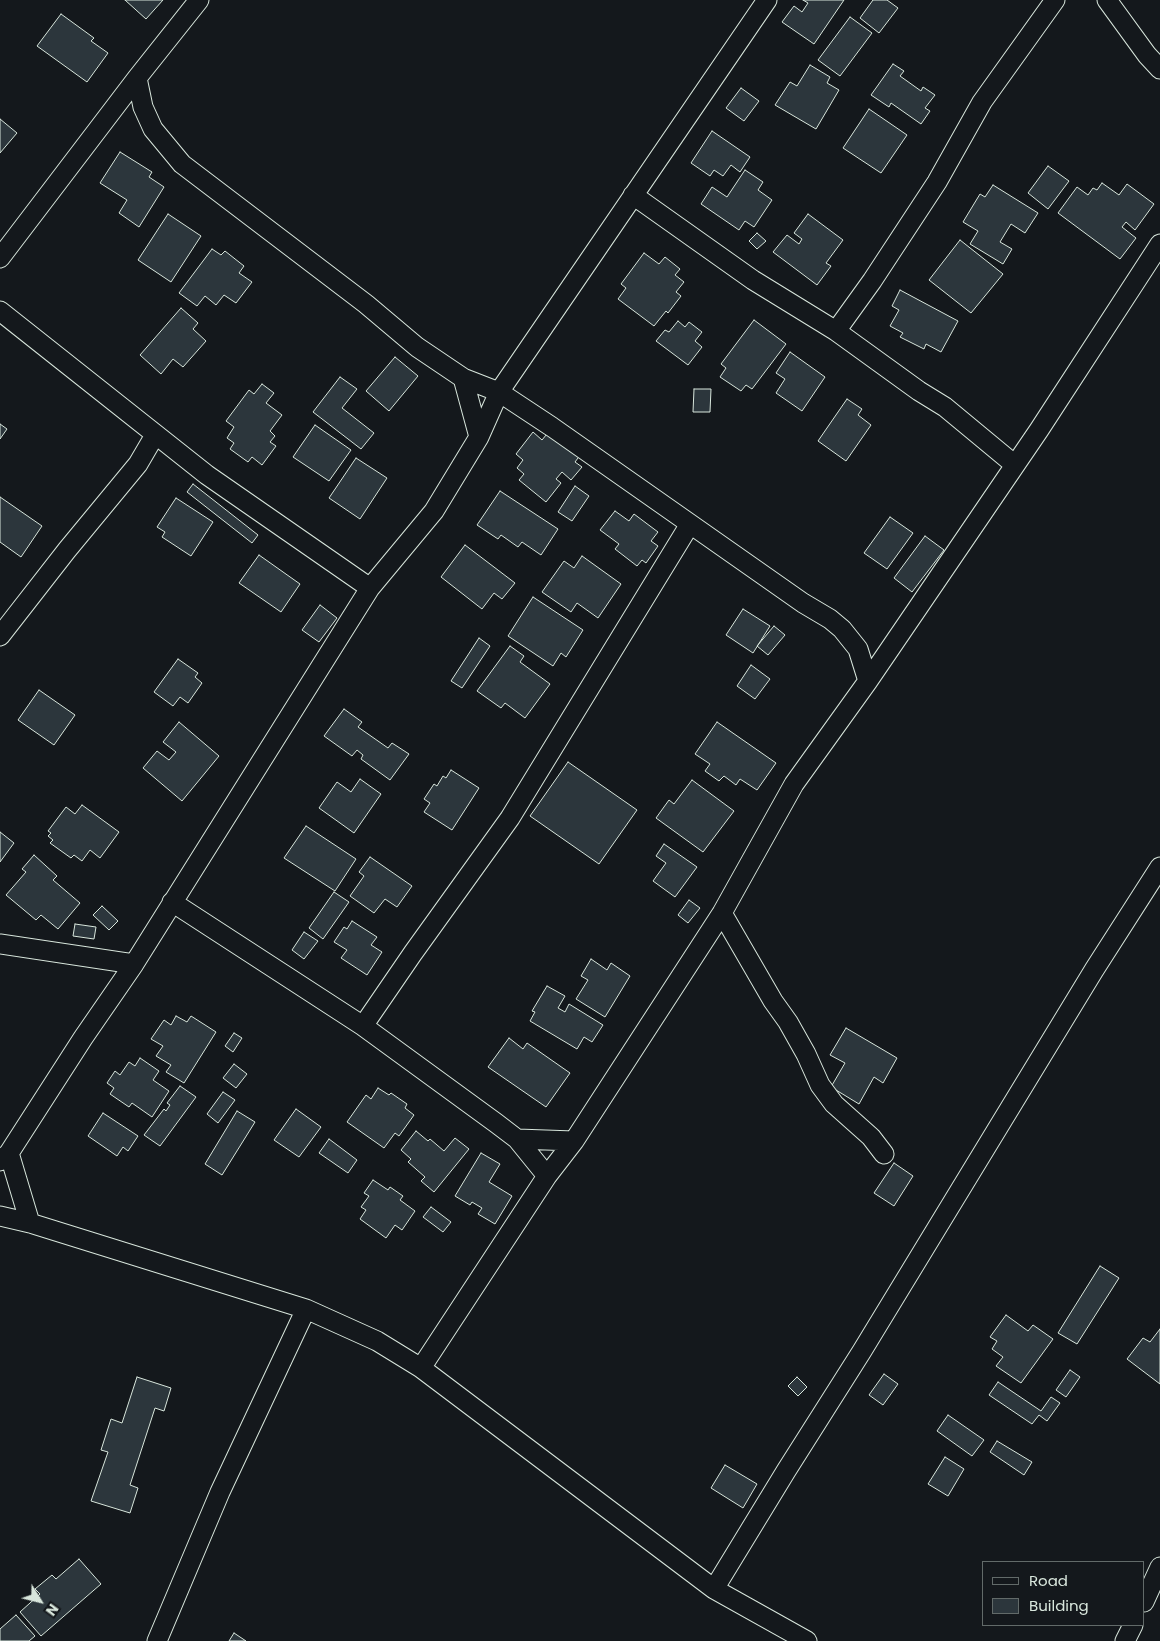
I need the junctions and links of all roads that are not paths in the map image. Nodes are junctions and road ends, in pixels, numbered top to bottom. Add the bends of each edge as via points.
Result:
1 (199, 0) edge
2 (767, 0) edge
3 (1055, 0) edge
4 (1107, 0) edge
5 (1160, 69) edge
6 (137, 78) junction
7 (633, 195) junction
8 (1160, 244) edge
9 (0, 258) edge
10 (0, 311) edge
11 (836, 331) junction
12 (463, 378) junction
13 (499, 392) junction
14 (155, 435) junction
15 (479, 436) junction
16 (1015, 465) junction
17 (690, 524) junction
18 (370, 588) junction
19 (0, 636) edge
20 (868, 681) junction
21 (1160, 867) edge
22 (172, 902) junction
23 (722, 913) junction
24 (0, 944) edge
25 (134, 964) junction
26 (363, 1026) junction
27 (517, 1139) junction
28 (574, 1141) junction
29 (884, 1154) dead end
30 (4, 1157) edge
31 (547, 1176) junction
32 (0, 1216) edge
33 (30, 1223) junction
34 (306, 1309) junction
35 (421, 1368) junction
36 (1160, 1567) edge
37 (714, 1589) junction
38 (1145, 1600) edge
39 (1132, 1626) edge
40 (157, 1641) edge
41 (807, 1641) edge
42 (1125, 1641) edge

1 - 6 street
2 - 7 street
3 - 11 street via 982,102 937,182
4 - 5 street
6 - 9 street
6 - 12 street via 143,106 153,128 182,164 418,347
7 - 11 street via 753,280
7 - 13 street
8 - 16 street
10 - 14 street
11 - 16 street via 945,407
12 - 13 street
12 - 15 street
13 - 15 street
13 - 17 street
14 - 18 street
14 - 19 street via 138,464
15 - 18 street via 434,511
16 - 20 street
17 - 20 street via 842,629 858,650
17 - 26 street via 510,818
18 - 22 street
20 - 23 street via 794,784
21 - 37 street
22 - 25 street
22 - 26 street
23 - 28 street
23 - 29 street via 788,1022 820,1085 834,1104
24 - 25 street
25 - 30 street
26 - 27 street
27 - 28 street
27 - 31 street
28 - 31 street
30 - 33 street
31 - 35 street
32 - 33 street
33 - 34 street
34 - 35 street via 376,1341
34 - 40 street via 220,1492
35 - 37 street
36 - 38 street
37 - 41 street
39 - 42 street

